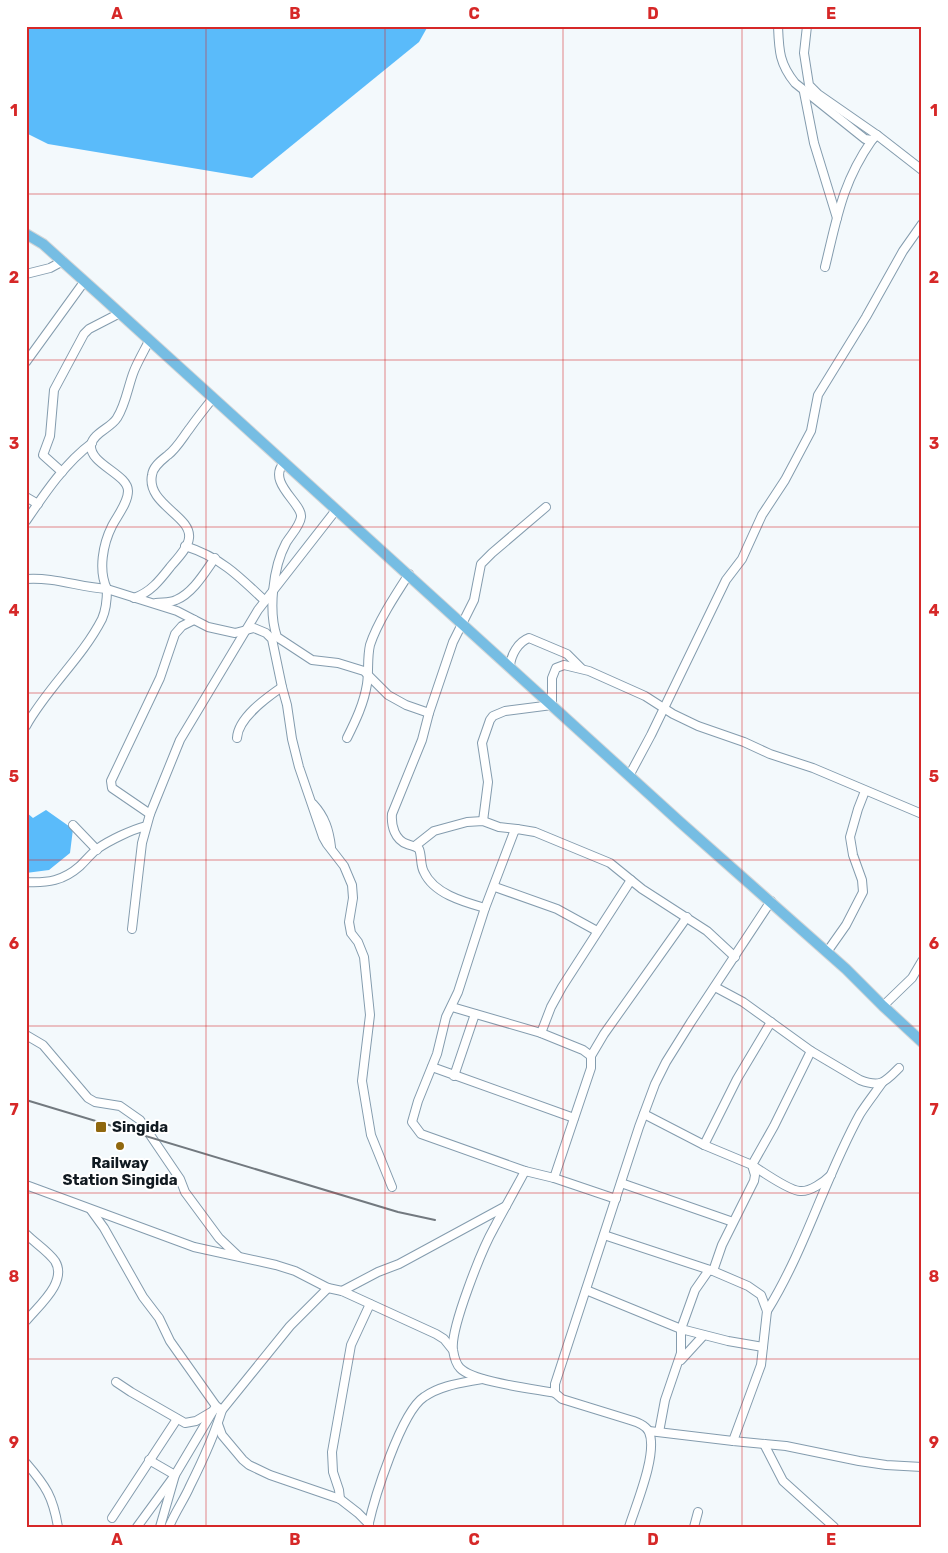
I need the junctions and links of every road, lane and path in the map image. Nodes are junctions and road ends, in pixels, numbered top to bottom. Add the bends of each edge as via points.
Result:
1 (778, 26) edge
2 (807, 26) edge
3 (804, 92) junction
4 (875, 137) junction
5 (922, 170) edge
6 (837, 218) junction
7 (922, 224) edge
8 (26, 234) edge
9 (63, 262) junction
10 (825, 268) dead end
11 (26, 274) edge
12 (84, 282) junction
13 (120, 313) junction
14 (149, 341) junction
15 (26, 362) edge
16 (213, 398) junction
17 (92, 443) junction
18 (284, 463) junction
19 (62, 472) junction
20 (26, 497) edge
21 (38, 504) junction
22 (546, 507) dead end
23 (336, 510) junction
24 (26, 521) edge
25 (185, 546) junction
26 (215, 558) junction
27 (409, 574) junction
28 (26, 579) edge
29 (107, 589) junction
30 (274, 589) junction
31 (134, 598) junction
32 (265, 601) junction
33 (148, 603) junction
34 (194, 620) junction
35 (462, 623) junction
36 (247, 628) junction
37 (510, 666) junction
38 (581, 668) junction
39 (368, 673) junction
40 (282, 687) junction
41 (552, 705) junction
42 (664, 709) junction
43 (429, 712) junction
44 (26, 726) edge
45 (237, 738) dead end
46 (347, 738) dead end
47 (629, 776) junction
48 (865, 791) junction
49 (150, 814) junction
50 (922, 814) edge
51 (483, 821) junction
52 (73, 824) dead end
53 (146, 826) junction
54 (517, 828) junction
55 (414, 846) junction
56 (97, 850) junction
57 (630, 880) junction
58 (26, 882) edge
59 (494, 887) junction
60 (770, 901) junction
61 (485, 908) junction
62 (687, 917) junction
63 (132, 929) dead end
64 (597, 931) junction
65 (827, 952) junction
66 (735, 957) junction
67 (922, 961) edge
68 (715, 987) junction
69 (883, 1006) junction
70 (452, 1007) junction
71 (475, 1014) junction
72 (771, 1022) junction
73 (541, 1033) junction
74 (26, 1035) edge
75 (922, 1042) edge
76 (811, 1051) junction
77 (591, 1056) junction
78 (432, 1067) junction
79 (899, 1068) dead end
80 (454, 1076) junction
81 (882, 1083) junction
82 (644, 1114) junction
83 (574, 1118) junction
84 (704, 1145) junction
85 (752, 1165) junction
86 (525, 1171) junction
87 (833, 1174) junction
88 (554, 1178) junction
89 (621, 1183) junction
90 (26, 1186) edge
91 (392, 1187) dead end
92 (616, 1199) junction
93 (506, 1206) junction
94 (91, 1210) junction
95 (733, 1222) junction
96 (26, 1234) edge
97 (604, 1235) junction
98 (238, 1257) junction
99 (711, 1270) junction
100 (328, 1288) junction
101 (586, 1290) junction
102 (342, 1291) junction
103 (370, 1304) junction
104 (767, 1311) junction
105 (26, 1321) edge
106 (681, 1328) junction
107 (703, 1336) junction
108 (763, 1348) junction
109 (452, 1349) junction
110 (678, 1363) junction
111 (482, 1379) junction
112 (116, 1382) dead end
113 (555, 1393) junction
114 (217, 1409) junction
115 (177, 1419) junction
116 (218, 1424) junction
117 (649, 1430) junction
118 (659, 1432) junction
119 (733, 1441) junction
120 (764, 1444) junction
121 (150, 1460) junction
122 (26, 1463) edge
123 (922, 1467) edge
124 (175, 1475) junction
125 (340, 1500) junction
126 (698, 1512) dead end
127 (112, 1518) dead end
128 (368, 1525) edge
129 (58, 1527) edge
130 (137, 1527) edge
131 (160, 1527) edge
132 (169, 1527) edge
133 (629, 1527) edge
134 (694, 1527) edge
135 (834, 1527) edge

1 - 3 street via 779,51 786,71
2 - 4 street via 804,53 809,85
3 - 4 street via 865,139
3 - 6 street via 814,143
4 - 5 street
4 - 6 street via 850,176
6 - 10 street
7 - 42 street via 818,395 811,431 762,516 742,559 726,580
8 - 9 main road via 44,244
9 - 11 street
9 - 12 main road
12 - 13 main road
12 - 15 street
13 - 14 main road
13 - 19 street via 84,334 54,390 50,436 42,455
14 - 16 main road
14 - 17 street via 134,371 120,414
16 - 18 main road
16 - 25 street via 178,445 159,462 152,475 156,494 188,528
17 - 19 street
17 - 29 street via 94,454 127,485 128,492 111,528 102,564
18 - 23 main road
18 - 30 street via 280,479 301,518 280,558
19 - 21 street
20 - 21 street
21 - 24 street
22 - 35 street via 481,564 477,591
23 - 27 main road
23 - 30 street
25 - 26 street
25 - 31 street via 156,585
26 - 32 street
26 - 33 street via 183,597 175,601
27 - 35 main road
27 - 39 street via 374,636
28 - 29 street via 51,579
29 - 31 street
29 - 44 street via 102,619
30 - 32 street
30 - 39 street via 272,621 277,637 312,660 338,662
31 - 33 street
32 - 36 street
33 - 34 street via 177,611
34 - 36 street via 228,632 236,633
34 - 49 street via 175,634 160,678 111,781 117,793
35 - 37 main road
35 - 43 street
36 - 40 street via 260,630 272,639
36 - 49 street via 180,740
37 - 38 street via 515,650 529,638 567,654
37 - 41 main road
38 - 41 street via 564,665 554,671
38 - 42 street via 645,696
39 - 43 street via 388,695
39 - 46 street via 363,702
40 - 45 street via 253,711 239,727
40 - 91 street via 298,767 314,813 323,837 344,866 352,884 349,922 364,957 370,1014 362,1081 371,1135
41 - 47 main road
41 - 51 street via 505,711 490,720 482,743 488,774
42 - 47 street
42 - 48 street via 698,726 814,768
43 - 55 street via 417,754 392,814 398,838
47 - 60 main road
48 - 50 street
48 - 65 street via 850,836 863,892
49 - 53 street
51 - 54 street via 499,827
51 - 55 street via 444,827
52 - 56 street
53 - 56 street
53 - 63 street
54 - 57 street via 535,832 610,863
54 - 59 street
55 - 61 street via 421,853 423,871 432,883 464,902
56 - 58 street via 78,868 57,880
57 - 62 street
57 - 64 street
59 - 61 street
59 - 64 street via 557,909
60 - 65 main road
60 - 66 street
61 - 70 street
62 - 66 street
62 - 77 street
64 - 73 street via 556,997
65 - 69 main road
66 - 68 street
67 - 69 street via 917,978
68 - 72 street
68 - 82 street via 666,1062
69 - 75 main road
70 - 71 street
70 - 78 street via 443,1026
71 - 73 street
71 - 80 street
72 - 76 street
72 - 84 street via 737,1079
73 - 77 street
74 - 98 street via 44,1045 88,1098 120,1106 140,1120 186,1192 219,1238
76 - 81 street via 860,1080
76 - 85 street
77 - 83 street via 591,1068
78 - 80 street
78 - 86 street via 412,1120 416,1129 421,1134
79 - 81 street
80 - 83 street
81 - 87 street via 861,1113
82 - 84 street
82 - 89 street
83 - 88 street
84 - 85 street
85 - 87 street via 800,1192
85 - 95 street via 754,1181
86 - 88 street
86 - 93 street
87 - 104 street via 792,1265
88 - 92 street
89 - 92 street
89 - 95 street
90 - 94 street
92 - 97 street
93 - 102 street
93 - 109 street via 469,1286
94 - 98 street via 194,1247
94 - 114 street via 170,1341
95 - 99 street
96 - 105 street via 55,1261 58,1275 51,1291
97 - 99 street
97 - 101 street
98 - 100 street via 276,1265
99 - 104 street via 756,1291
99 - 106 street via 695,1290
100 - 102 street
100 - 114 street
101 - 106 street
101 - 113 street via 555,1384
102 - 103 street
103 - 109 street via 441,1337
103 - 125 street via 351,1345 332,1452 332,1472
104 - 108 street
106 - 107 street
106 - 110 street
107 - 108 street
107 - 110 street
108 - 119 street via 756,1381
109 - 111 street via 459,1367
110 - 118 street via 665,1400
111 - 113 street
111 - 128 street via 436,1390 422,1398 411,1411 393,1449
112 - 115 street
113 - 117 street via 570,1402 641,1424
114 - 115 street via 192,1422
114 - 116 street
114 - 124 street
115 - 121 street
116 - 125 street via 222,1435 249,1464 270,1475
116 - 132 street
117 - 118 street
117 - 133 street via 652,1443 650,1462
118 - 119 street
119 - 120 street
120 - 123 street via 886,1465
120 - 135 street via 783,1481
121 - 124 street
121 - 127 street
122 - 129 street via 46,1488
124 - 130 street
124 - 131 street
125 - 128 street
126 - 134 street

